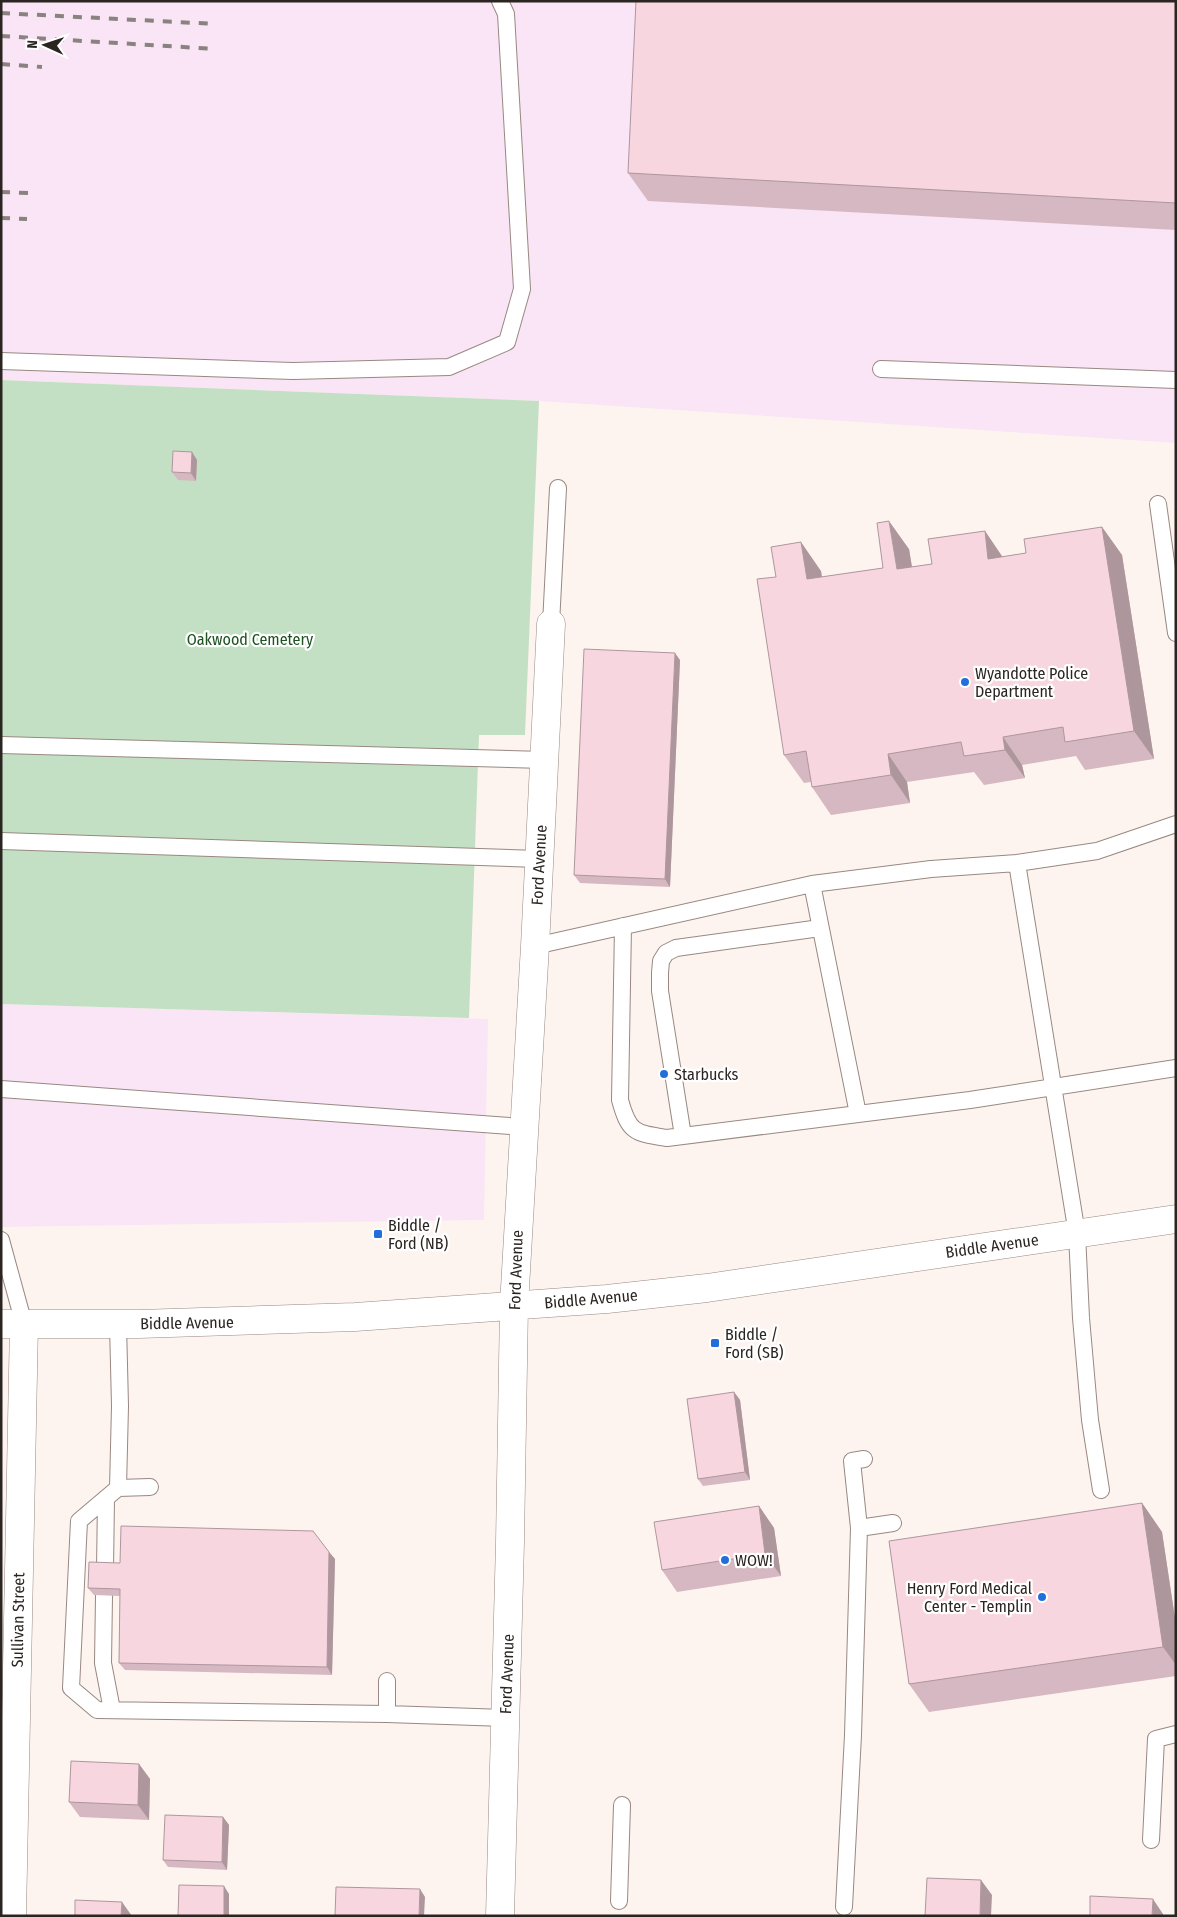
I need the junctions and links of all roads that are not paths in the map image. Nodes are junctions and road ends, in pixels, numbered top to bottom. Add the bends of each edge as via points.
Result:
1 (500, 1) edge
2 (1, 361) edge
3 (881, 370) dead end
4 (1176, 380) edge
5 (558, 488) dead end
6 (1158, 504) dead end
7 (551, 624) joint
8 (1176, 632) edge
9 (1, 745) edge
10 (544, 760) junction
11 (1176, 824) edge
12 (1, 841) edge
13 (539, 859) junction
14 (1017, 863) junction
15 (812, 884) junction
16 (623, 926) junction
17 (820, 928) junction
18 (535, 946) junction
19 (1176, 1068) edge
20 (1052, 1088) junction
21 (1, 1090) edge
22 (858, 1114) junction
23 (523, 1127) junction
24 (683, 1136) junction
25 (1176, 1219) edge
26 (1077, 1234) junction
27 (1, 1240) edge
28 (514, 1305) junction
29 (13, 1324) edge
30 (118, 1324) junction
31 (864, 1459) dead end
32 (150, 1487) dead end
33 (1101, 1490) dead end
34 (112, 1493) junction
35 (893, 1523) dead end
36 (859, 1528) junction
37 (105, 1570) edge
38 (104, 1596) edge
39 (9, 1673) edge
40 (387, 1681) dead end
41 (112, 1710) junction
42 (386, 1714) junction
43 (505, 1718) junction
44 (1176, 1734) edge
45 (622, 1805) dead end
46 (1151, 1840) dead end
47 (619, 1901) dead end
48 (844, 1907) dead end
49 (12, 1916) edge
50 (500, 1916) edge

1 - 2 lane via 506,14 522,289 507,342 450,367 293,371
3 - 4 lane
5 - 7 lane
6 - 8 lane
7 - 10 main road, Ford Avenue
9 - 10 lane
10 - 13 main road, Ford Avenue
11 - 14 lane via 1097,851
12 - 13 lane
13 - 18 main road, Ford Avenue
14 - 15 lane via 931,869
14 - 20 lane
15 - 16 lane
15 - 17 lane
16 - 18 lane
16 - 24 lane via 620,1100 626,1122 642,1134 667,1138
17 - 22 lane
17 - 24 lane via 676,948 666,953 661,961 660,991
18 - 23 main road, Ford Avenue
19 - 20 lane
20 - 22 lane
20 - 26 lane
21 - 23 lane
22 - 24 lane
23 - 28 main road, Ford Avenue
25 - 26 main road, Biddle Avenue
26 - 28 main road, Biddle Avenue via 707,1288
26 - 33 lane via 1090,1420
27 - 29 lane
28 - 30 main road, Biddle Avenue via 355,1317
28 - 43 main road, Ford Avenue
29 - 30 main road, Biddle Avenue
29 - 39 main road, Sullivan Street
30 - 34 lane via 120,1406
31 - 36 lane via 852,1461
32 - 34 lane
34 - 37 lane
34 - 41 lane via 79,1521 71,1688 97,1710
35 - 36 lane
36 - 48 lane
38 - 41 lane via 103,1663
39 - 49 main road, Sullivan Street
40 - 42 lane
41 - 42 lane
42 - 43 lane
43 - 50 main road, Ford Avenue
44 - 46 lane via 1156,1738
45 - 47 lane

